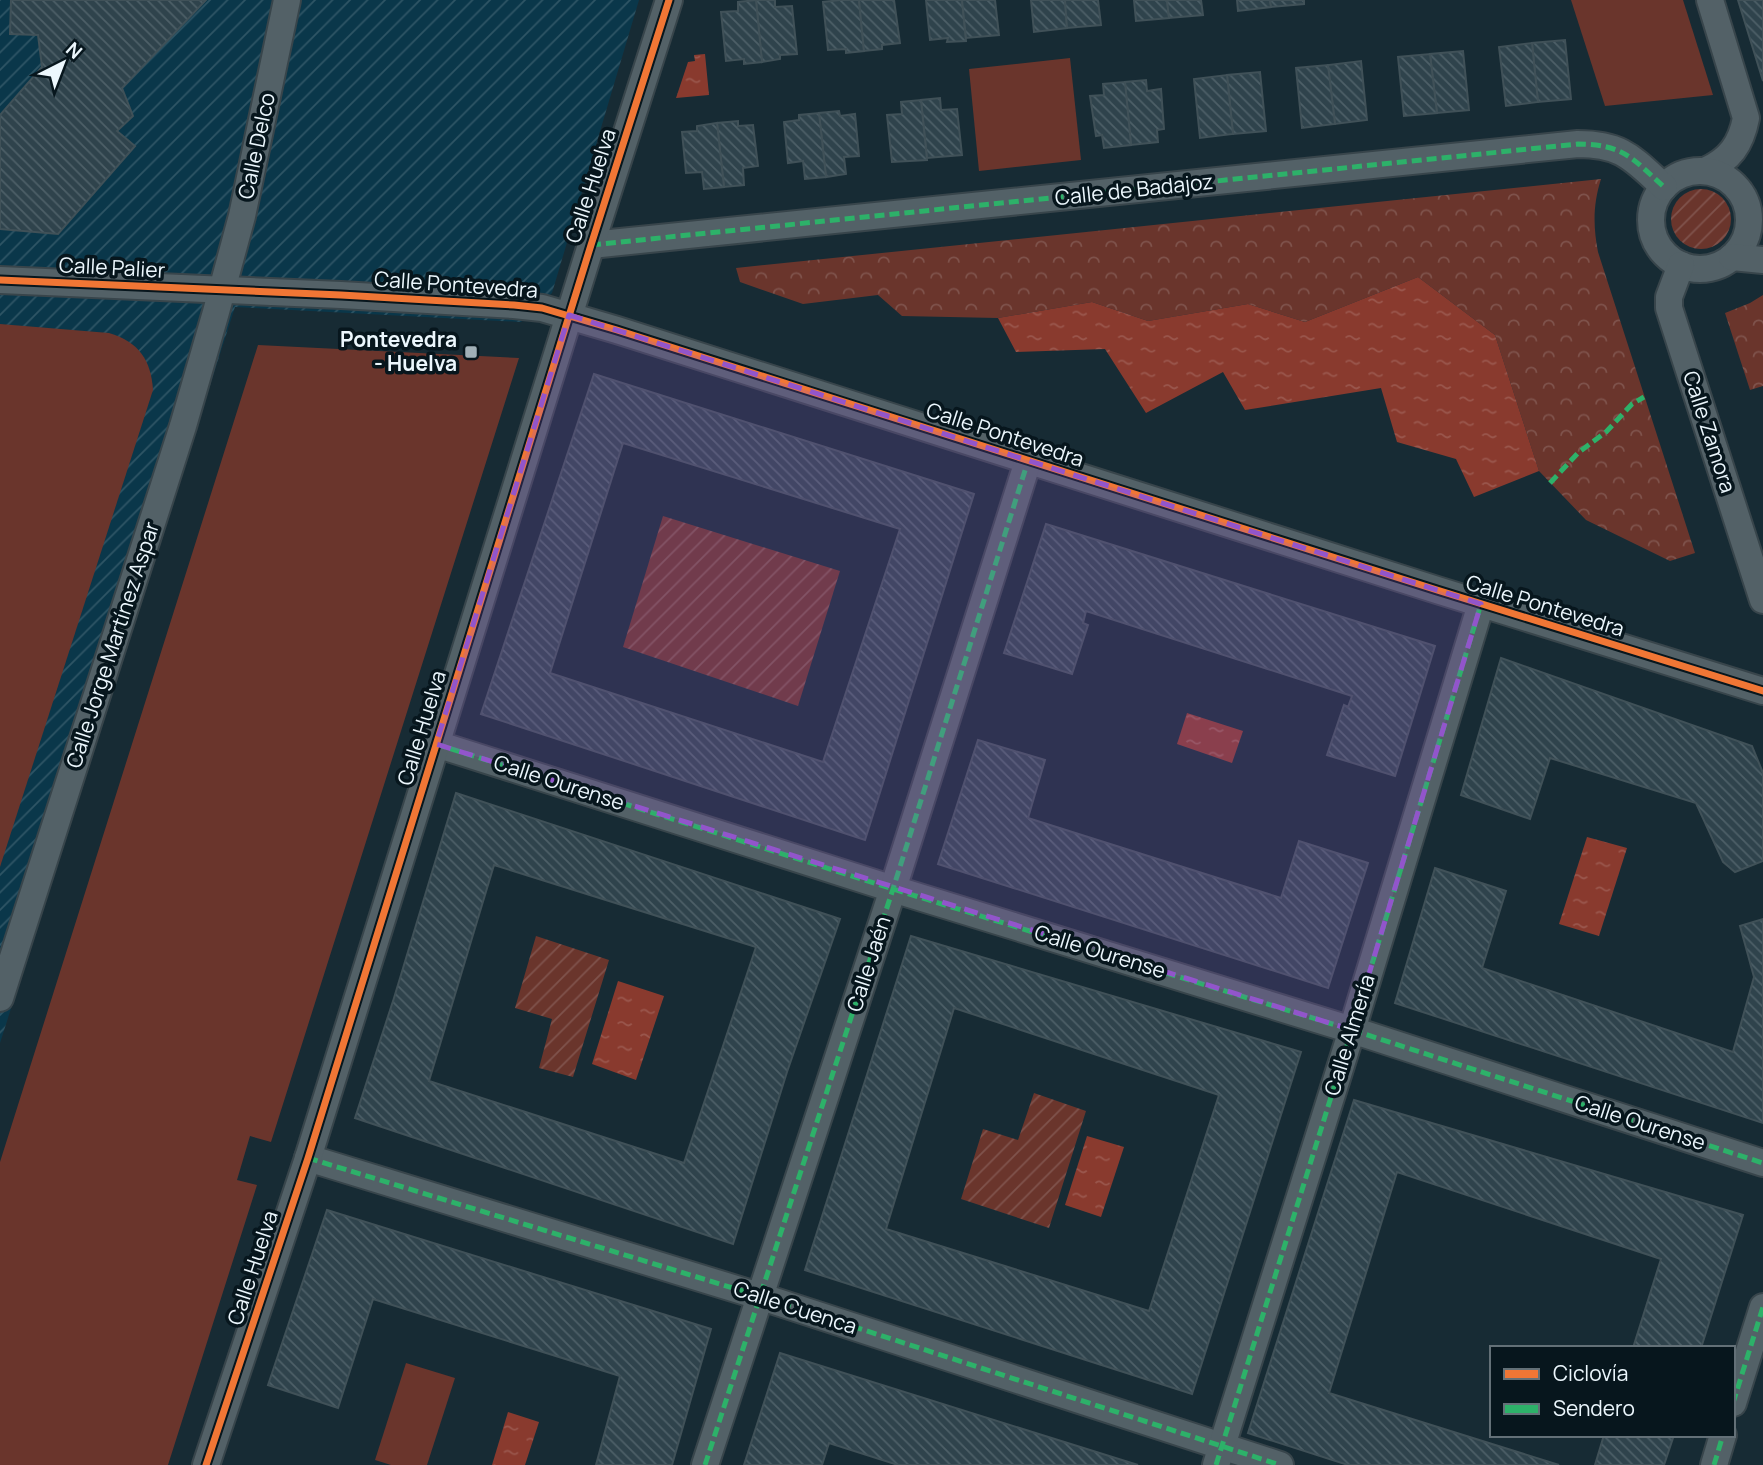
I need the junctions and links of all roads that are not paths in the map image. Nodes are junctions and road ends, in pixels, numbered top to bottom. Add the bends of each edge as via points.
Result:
1 (287, 0) edge
2 (669, 0) edge
3 (1710, 0) edge
4 (1705, 171) junction
5 (1664, 187) junction
6 (1755, 208) edge
7 (591, 245) junction
8 (1732, 257) junction
9 (1763, 260) edge
10 (1681, 265) junction
11 (0, 280) edge
12 (222, 290) junction
13 (569, 316) junction
14 (1028, 461) junction
15 (1763, 600) edge
16 (1481, 604) junction
17 (1763, 691) edge
18 (436, 744) junction
19 (893, 889) junction
20 (0, 998) edge
21 (1352, 1030) junction
22 (308, 1158) junction
23 (1763, 1163) edge
24 (759, 1296) junction
25 (1763, 1307) edge
26 (1735, 1397) edge
27 (1722, 1437) edge
28 (1219, 1455) edge
29 (206, 1465) edge
30 (705, 1465) edge
31 (1280, 1465) edge
32 (1714, 1465) edge

1 - 12 street, Calle Delco
2 - 7 street, Calle Huelva
3 - 4 street via 1746,118 1735,149
4 - 5 street via 1684,174
4 - 6 street via 1726,178
5 - 7 street, Calle de Badajoz via 1614,148 1578,144
5 - 10 street via 1654,206 1652,229 1663,251
6 - 8 street via 1746,239
7 - 13 street, Calle Huelva
8 - 9 street
8 - 10 street via 1713,267
10 - 15 street, Calle Zamora via 1669,308
11 - 12 street, Calle Palier
12 - 13 street, Calle Pontevedra via 489,303
12 - 20 street, Calle Jorge Martínez Aspar
13 - 14 street, Calle Pontevedra
13 - 18 street, Calle Huelva
14 - 16 street, Calle Pontevedra
14 - 19 street, Calle Jaén
16 - 17 street, Calle Pontevedra
16 - 21 street, Calle Almería
18 - 19 street, Calle Ourense
18 - 22 street, Calle Huelva
19 - 21 street, Calle Ourense
19 - 24 street, Calle Jaén
21 - 23 street, Calle Ourense
21 - 28 street, Calle Almería
22 - 24 street, Calle Cuenca
22 - 29 street, Calle Huelva
24 - 28 street, Calle Cuenca
24 - 30 street, Calle Jaén
25 - 26 street
27 - 32 street
28 - 31 street, Calle Cuenca

